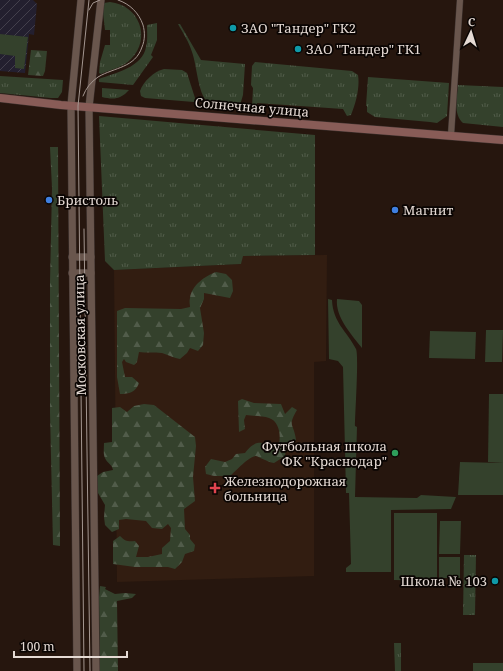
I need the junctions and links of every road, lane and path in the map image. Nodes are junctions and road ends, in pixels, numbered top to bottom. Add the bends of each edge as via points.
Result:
1 (81, 0) edge
2 (101, 0) edge
3 (460, 0) edge
4 (0, 98) edge
5 (71, 105) junction
6 (90, 106) junction
7 (451, 135) junction
8 (503, 140) edge
9 (72, 257) junction
10 (91, 257) junction
11 (72, 273) junction
12 (91, 273) junction
13 (77, 671) edge
14 (96, 671) edge

1 - 5 street, Московская улица
2 - 6 street, Московская улица
3 - 7 street
4 - 5 main road, Солнечная улица
5 - 6 main road, Солнечная улица
5 - 9 street, Московская улица
6 - 7 main road, Солнечная улица
6 - 10 street, Московская улица
7 - 8 main road, Солнечная улица
9 - 10 street
9 - 11 street, Московская улица
10 - 12 street, Московская улица
11 - 12 street
11 - 13 street, Московская улица
12 - 14 street, Московская улица

